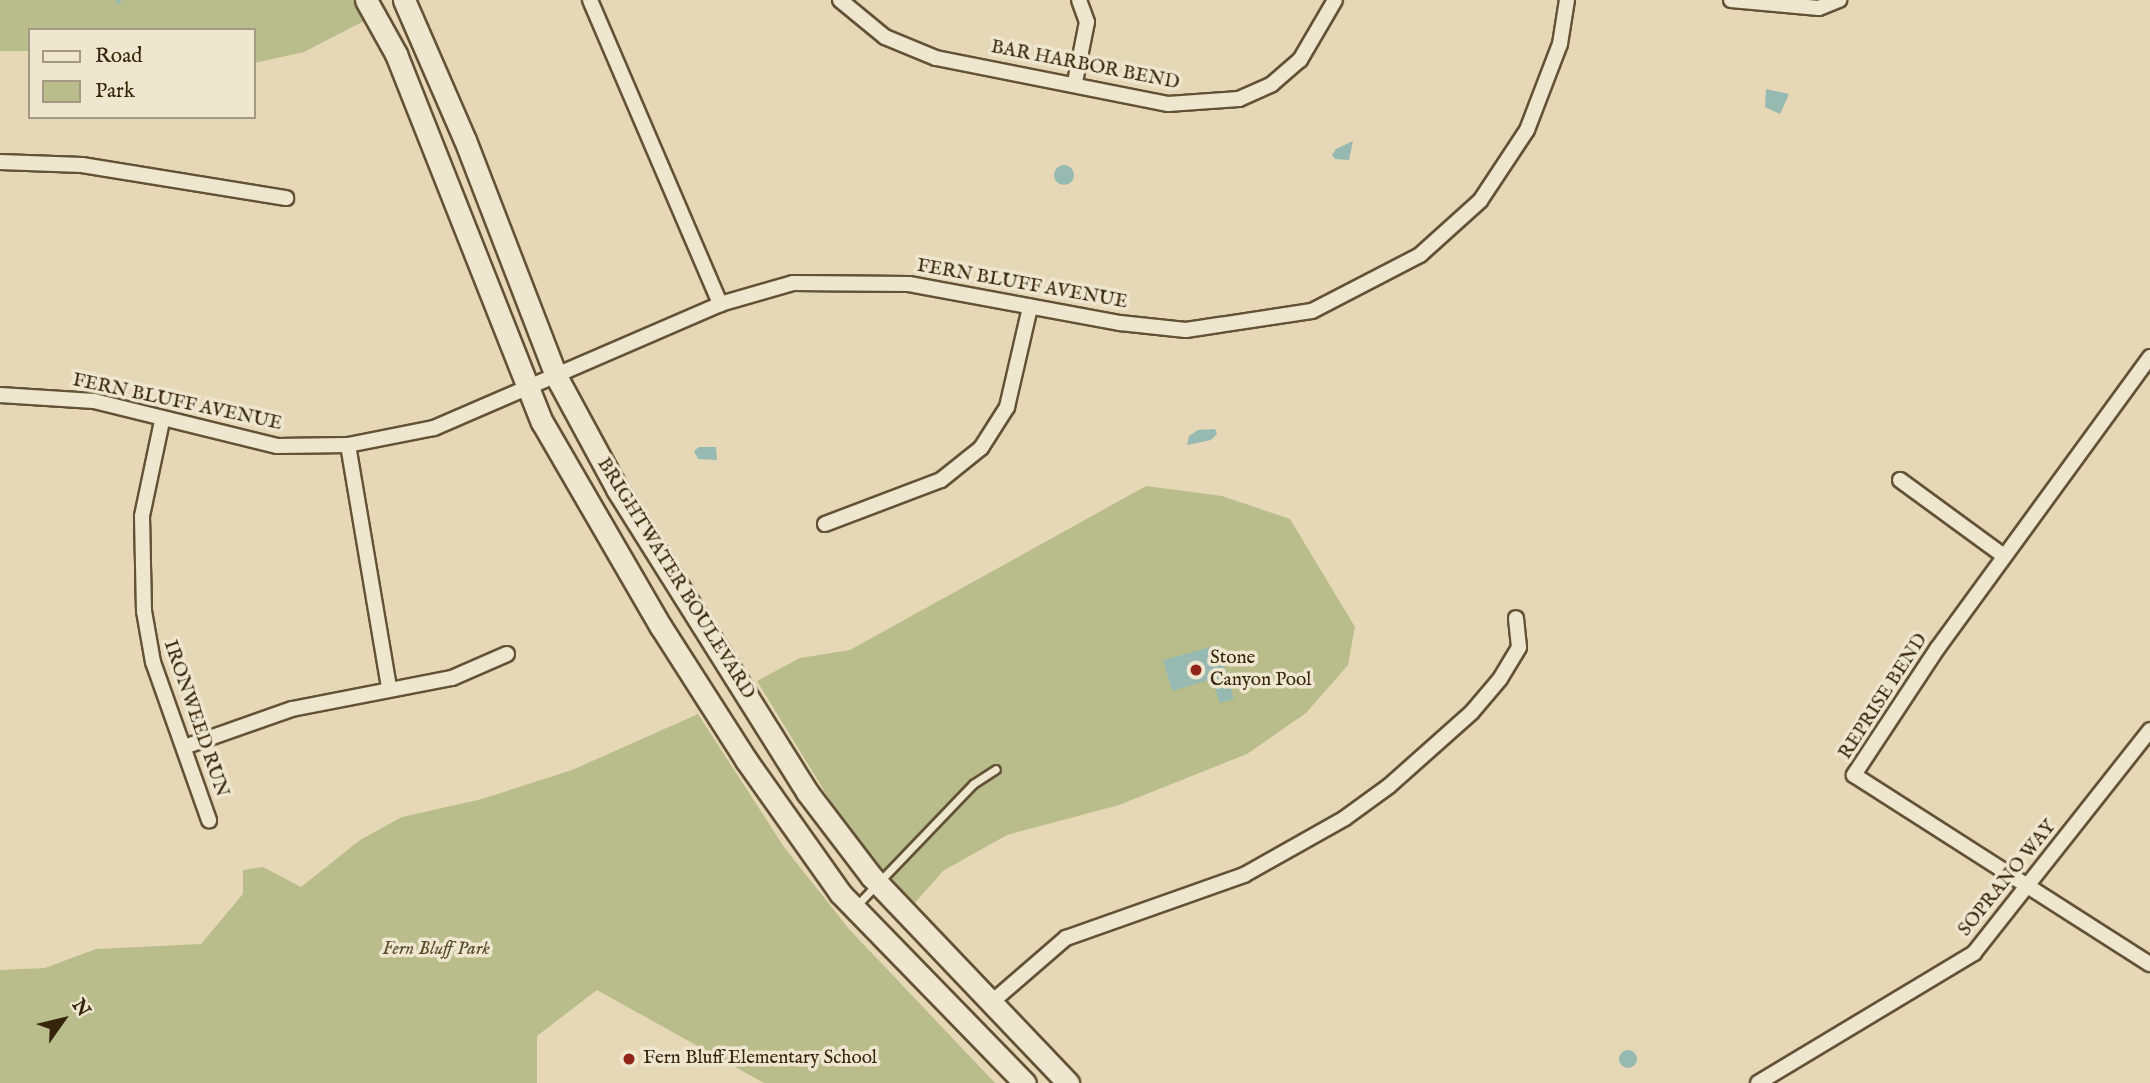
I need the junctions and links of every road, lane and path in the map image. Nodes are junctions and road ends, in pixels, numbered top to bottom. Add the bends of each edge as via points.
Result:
1 (366, 0) edge
2 (404, 0) edge
3 (590, 0) edge
4 (840, 0) edge
5 (1079, 0) edge
6 (1335, 0) edge
7 (1567, 0) edge
8 (1731, 0) edge
9 (1839, 0) edge
10 (1075, 82) junction
11 (0, 162) edge
12 (286, 198) dead end
13 (720, 304) junction
14 (1030, 307) junction
15 (2150, 356) edge
16 (556, 376) junction
17 (529, 389) junction
18 (0, 395) edge
19 (162, 421) junction
20 (348, 445) junction
21 (1900, 480) dead end
22 (825, 524) dead end
23 (2004, 556) junction
24 (1516, 618) dead end
25 (507, 654) dead end
26 (389, 688) junction
27 (2150, 730) edge
28 (184, 747) junction
29 (996, 769) dead end
30 (209, 820) dead end
31 (878, 883) junction
32 (2027, 889) junction
33 (854, 908) junction
34 (2150, 964) edge
35 (992, 1002) junction
36 (1025, 1083) edge
37 (1068, 1083) edge
38 (1758, 1083) edge

1 - 17 street, BRIGHTWATER BOULEVARD via 396,54
2 - 16 street, BRIGHTWATER BOULEVARD via 465,140
3 - 13 street
4 - 10 street, BAR HARBOR BEND via 885,37 936,58
5 - 10 street via 1087,22
6 - 10 street, BAR HARBOR BEND via 1300,60 1272,84 1239,99 1168,104
7 - 14 street, FERN BLUFF AVENUE via 1547,81 1506,167 1459,222 1387,276 1312,311 1186,330
8 - 9 street via 1819,8
11 - 12 street via 82,165
13 - 14 street, FERN BLUFF AVENUE via 772,287 825,282 909,284
13 - 16 street, FERN BLUFF AVENUE
14 - 22 street via 1007,407 981,448 941,480
15 - 23 street, REPRISE BEND
16 - 17 street, FERN BLUFF AVENUE
16 - 31 street, BRIGHTWATER BOULEVARD via 617,489 807,792
17 - 20 street, FERN BLUFF AVENUE via 434,428
17 - 33 street, BRIGHTWATER BOULEVARD via 542,422 661,627 772,798
18 - 19 street, FERN BLUFF AVENUE via 94,401
19 - 20 street, FERN BLUFF AVENUE via 277,446
19 - 28 street, IRONWEED RUN via 142,516 144,611 153,662
20 - 26 street
21 - 23 street
23 - 32 street, REPRISE BEND via 1854,775
24 - 35 street via 1519,647 1507,671 1472,712 1389,786 1345,818 1244,875 1066,938
25 - 26 street via 452,678
26 - 28 street via 267,716
27 - 32 street, SOPRANO WAY
28 - 30 street, IRONWEED RUN
29 - 31 lane via 974,784
31 - 33 lane
31 - 35 street, BRIGHTWATER BOULEVARD
32 - 34 street, REPRISE BEND
32 - 38 street, SOPRANO WAY via 1974,953
33 - 36 street, BRIGHTWATER BOULEVARD
35 - 37 street, BRIGHTWATER BOULEVARD

